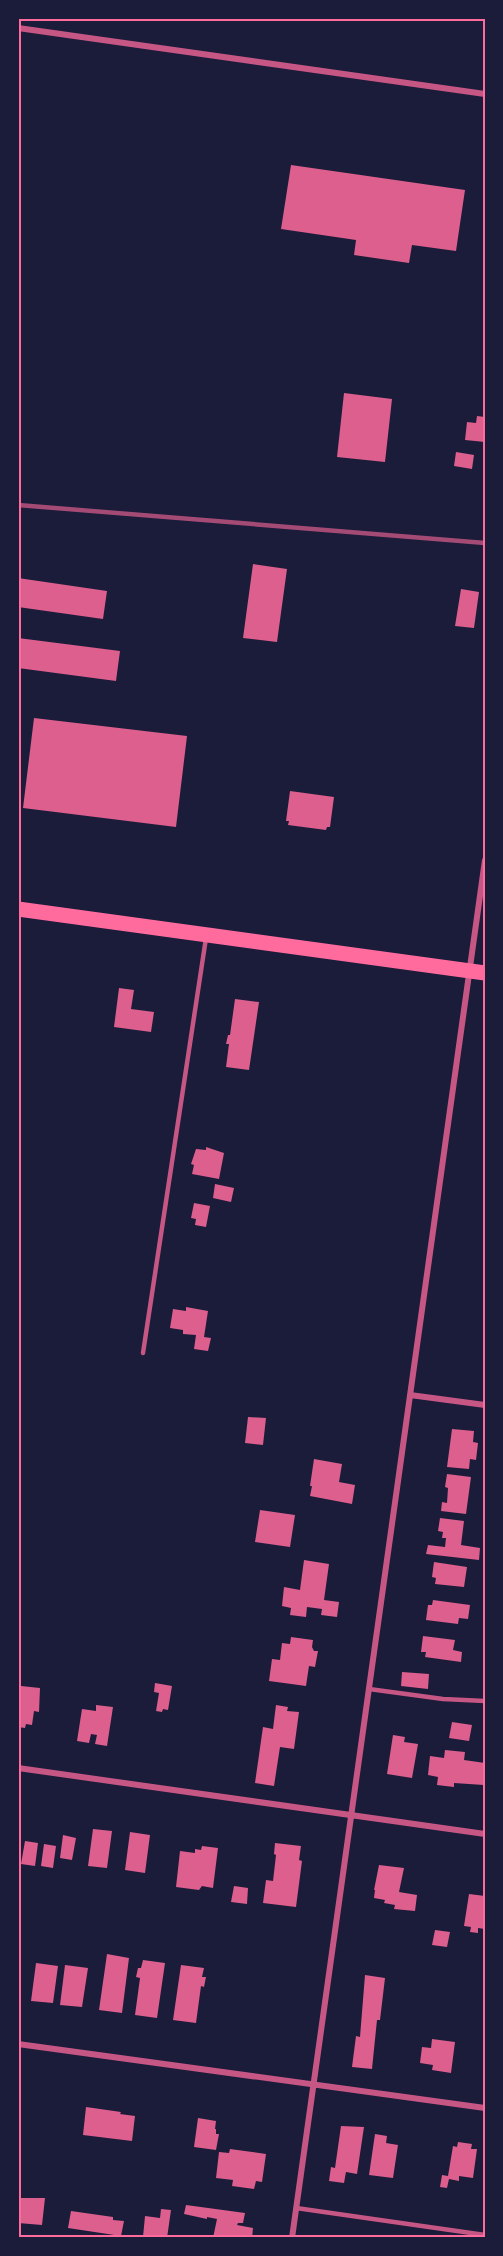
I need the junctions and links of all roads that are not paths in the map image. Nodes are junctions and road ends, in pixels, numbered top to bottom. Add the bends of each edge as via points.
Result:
1 (18, 28) edge
2 (485, 94) edge
3 (485, 860) edge
4 (18, 909) edge
5 (206, 936) junction
6 (477, 972) edge
7 (143, 1353) dead end
8 (410, 1395) junction
9 (485, 1405) edge
10 (369, 1689) junction
11 (485, 1701) edge
12 (18, 1768) edge
13 (352, 1816) junction
14 (485, 1834) edge
15 (18, 2044) edge
16 (313, 2085) junction
17 (485, 2108) edge
18 (296, 2208) junction
19 (485, 2235) edge
20 (292, 2238) edge

1 - 2 street
3 - 6 street
4 - 5 main road
5 - 6 main road
5 - 7 lane
6 - 8 street
8 - 9 street
8 - 10 street
10 - 11 lane
10 - 13 street
12 - 13 street
13 - 14 street
13 - 16 street
15 - 16 street
16 - 17 street
16 - 18 street
18 - 19 lane
18 - 20 street

